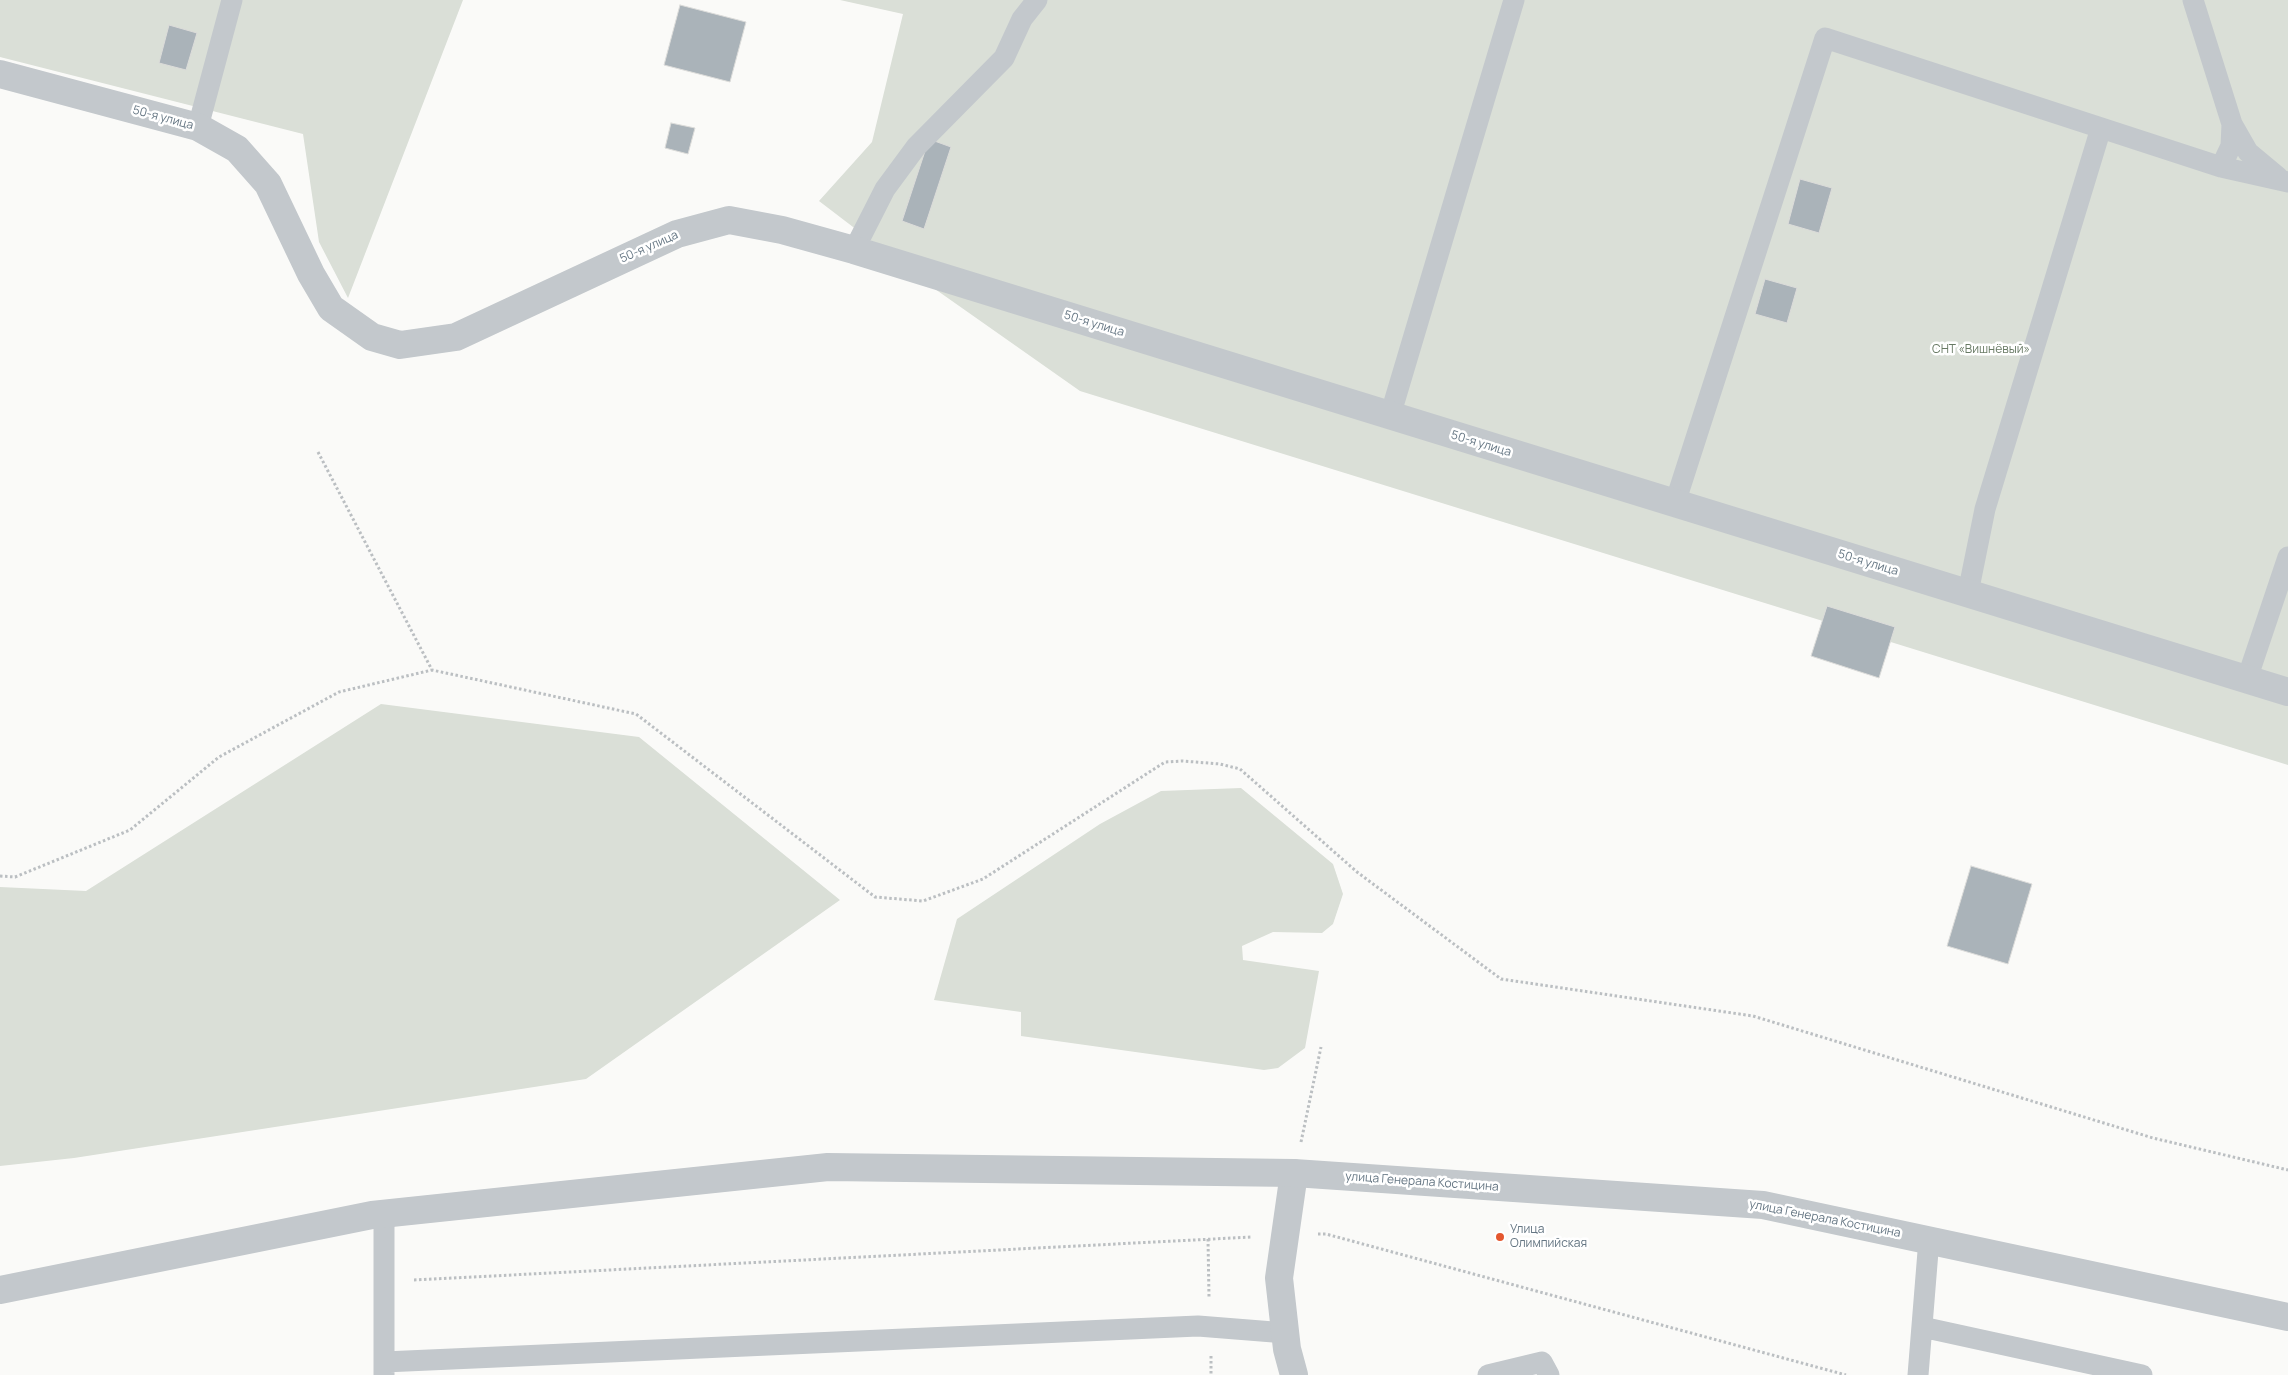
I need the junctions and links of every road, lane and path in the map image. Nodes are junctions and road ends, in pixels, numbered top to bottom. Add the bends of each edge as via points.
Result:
1 (232, 0) edge
2 (1037, 0) edge
3 (1514, 0) edge
4 (2193, 0) edge
5 (0, 74) edge
6 (2232, 124) junction
7 (198, 128) junction
8 (2101, 128) junction
9 (2221, 167) junction
10 (2285, 181) edge
11 (854, 250) junction
12 (1390, 416) junction
13 (318, 452) dead end
14 (1675, 503) junction
15 (2288, 557) edge
16 (1968, 594) junction
17 (432, 670) junction
18 (2247, 679) junction
19 (2288, 692) edge
20 (0, 876) edge
21 (1321, 1048) dead end
22 (2288, 1170) edge
23 (1294, 1174) junction
24 (384, 1214) junction
25 (1286, 1236) junction
26 (1929, 1240) junction
27 (384, 1281) junction
28 (0, 1290) edge
29 (2288, 1317) edge
30 (1922, 1327) junction
31 (1286, 1333) junction
32 (384, 1369) edge
33 (1294, 1375) edge
34 (1488, 1375) edge
35 (1549, 1375) edge
36 (1846, 1375) edge
37 (1918, 1375) edge
38 (2142, 1375) edge

1 - 7 lane
2 - 11 lane via 1022,19 1004,58 916,147 885,189
3 - 12 lane
4 - 6 lane
5 - 7 street, 50-я улица
6 - 9 lane via 2231,146
6 - 10 lane via 2248,152
7 - 11 street, 50-я улица via 238,149 268,184 310,274 331,308 372,337 400,345 456,337 677,234 729,220 782,230
8 - 9 lane
8 - 14 lane via 1825,38
8 - 16 lane via 1986,509
9 - 10 lane
11 - 12 street, 50-я улица
12 - 14 street, 50-я улица
13 - 17 path
14 - 16 street, 50-я улица
15 - 18 lane
16 - 18 street, 50-я улица
17 - 20 path via 339,692 219,757 130,830 15,877
17 - 22 path via 636,714 875,897 923,901 983,879 1165,762 1220,764 1240,769 1357,872 1500,979 1753,1016 2153,1138
18 - 19 street, 50-я улица
21 - 23 path
23 - 24 street, улица Генерала Костицина via 828,1166
23 - 25 street
23 - 26 street, улица Генерала Костицина via 1763,1204
24 - 27 lane
24 - 28 street, улица Генерала Костицина
25 - 27 path
25 - 31 street via 1280,1278
25 - 36 path via 1326,1234
26 - 29 street, улица Генерала Костицина
26 - 30 lane
27 - 32 lane
30 - 37 lane
30 - 38 lane
31 - 32 lane via 1198,1326
31 - 33 street
34 - 35 lane via 1542,1362

